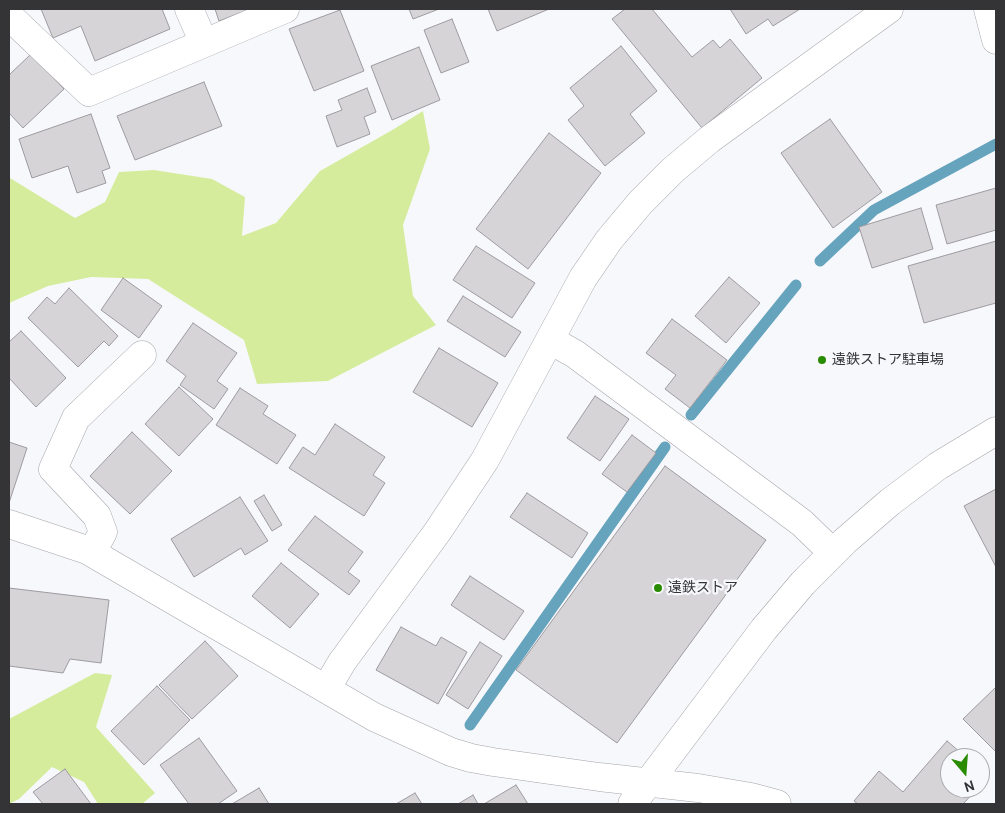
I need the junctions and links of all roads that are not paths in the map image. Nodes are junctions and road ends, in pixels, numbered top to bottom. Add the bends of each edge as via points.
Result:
1 (189, 9) edge
2 (285, 9) edge
3 (889, 9) edge
4 (988, 9) edge
5 (9, 16) edge
6 (996, 40) edge
7 (204, 43) junction
8 (550, 340) junction
9 (142, 355) dead end
10 (996, 431) edge
11 (9, 524) edge
12 (92, 552) junction
13 (833, 553) junction
14 (326, 689) junction
15 (648, 782) junction
16 (632, 804) edge
17 (778, 804) edge

1 - 7 street
2 - 7 street
3 - 8 street via 710,139 673,170 609,240 582,278
4 - 6 street
5 - 7 street via 89,92
8 - 13 street via 575,354 794,517
8 - 14 street via 502,431 466,489
9 - 12 street via 76,418 53,469 97,516 103,532
10 - 13 street via 938,466 882,508
11 - 12 street
12 - 14 street
13 - 15 street via 764,629
14 - 15 street via 390,724 471,758
15 - 16 street
15 - 17 street

